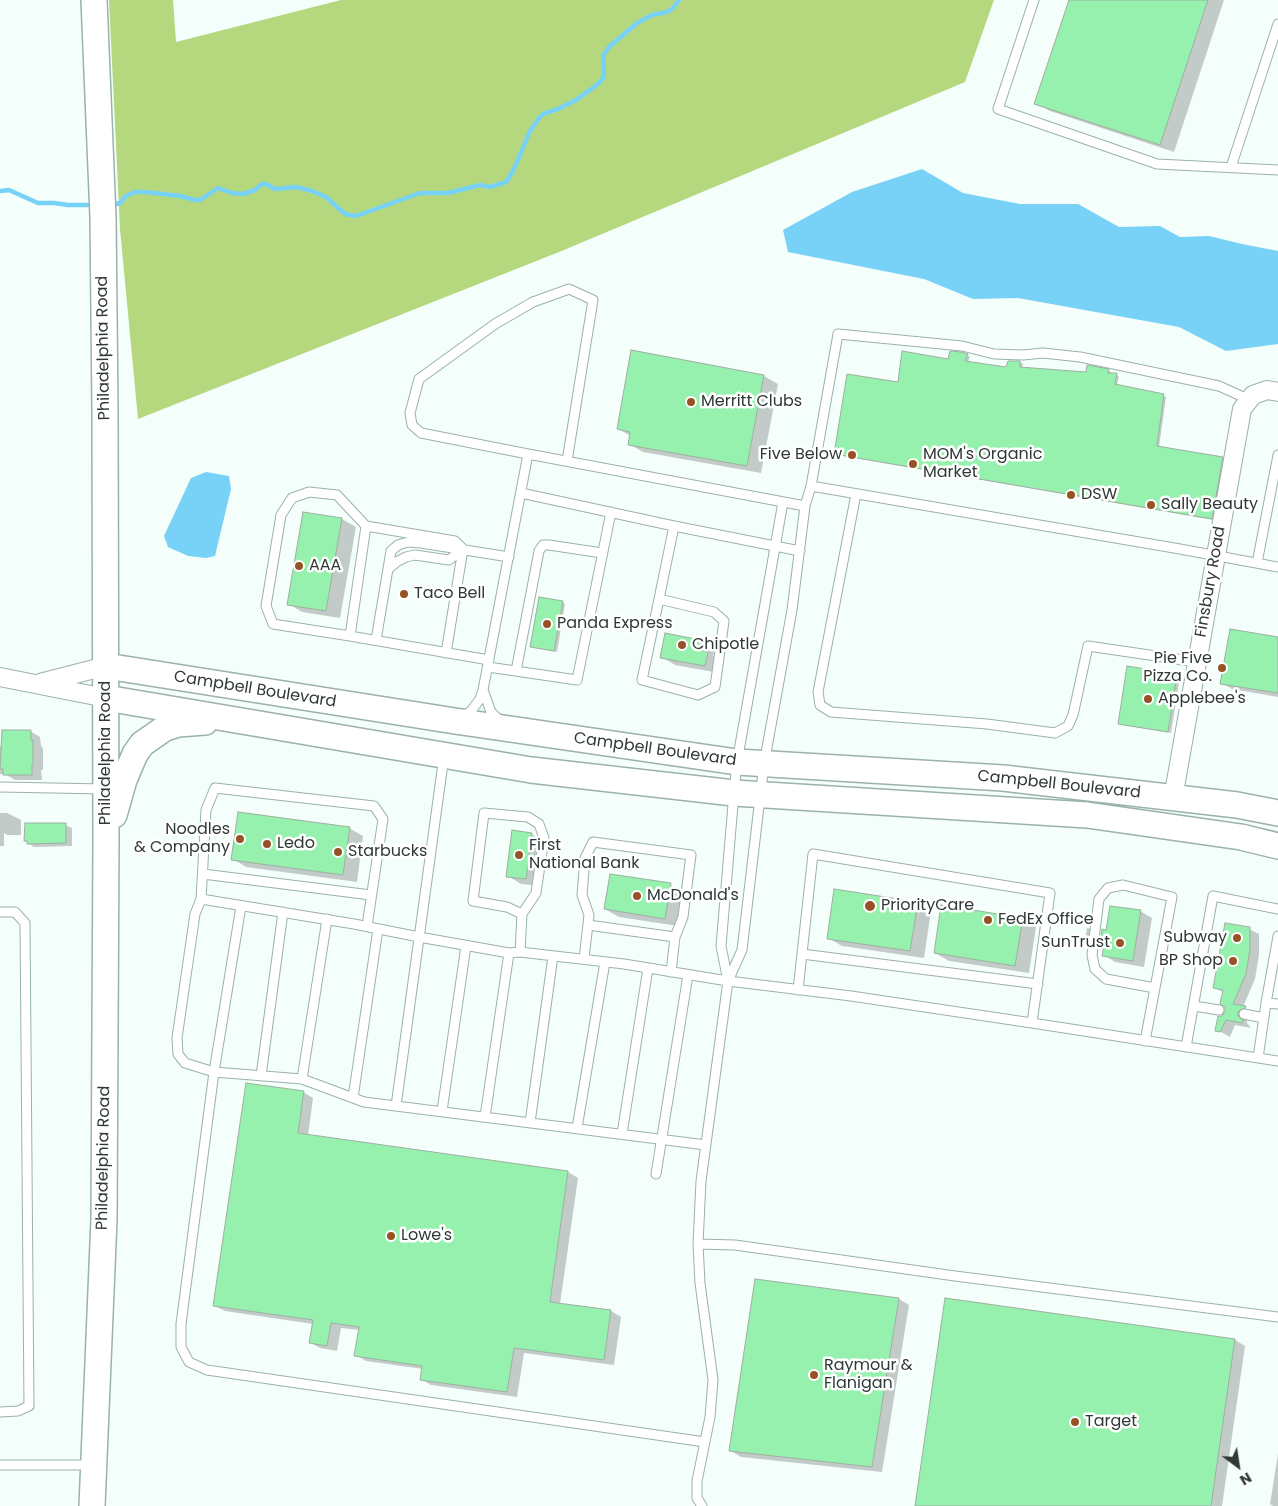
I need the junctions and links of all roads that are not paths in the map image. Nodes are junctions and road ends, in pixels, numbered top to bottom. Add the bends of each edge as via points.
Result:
1 (94, 0) edge
2 (1034, 0) edge
3 (1278, 24) edge
4 (1231, 168) junction
5 (1278, 170) edge
6 (1278, 392) edge
7 (1250, 400) junction
8 (528, 454) junction
9 (1278, 454) edge
10 (567, 462) junction
11 (1276, 472) edge
12 (811, 486) junction
13 (521, 493) junction
14 (856, 494) junction
15 (782, 502) junction
16 (805, 506) junction
17 (611, 512) junction
18 (366, 526) junction
19 (674, 526) junction
20 (775, 547) junction
21 (463, 549) junction
22 (800, 551) junction
23 (602, 553) junction
24 (1216, 555) junction
25 (509, 557) junction
26 (1257, 563) junction
27 (1278, 567) edge
28 (388, 569) junction
29 (659, 599) junction
30 (350, 636) junction
31 (376, 640) junction
32 (446, 653) junction
33 (1197, 662) junction
34 (488, 664) junction
35 (106, 666) junction
36 (516, 671) junction
37 (0, 677) edge
38 (38, 683) junction
39 (483, 690) junction
40 (106, 698) junction
41 (240, 720) junction
42 (455, 721) junction
43 (507, 729) junction
44 (444, 756) junction
45 (737, 762) junction
46 (764, 764) junction
47 (0, 787) edge
48 (106, 790) junction
49 (734, 793) junction
50 (760, 795) junction
51 (1173, 798) junction
52 (1278, 813) edge
53 (106, 841) junction
54 (1278, 846) edge
55 (203, 874) junction
56 (371, 896) junction
57 (201, 899) junction
58 (241, 906) junction
59 (1278, 909) edge
60 (0, 912) edge
61 (283, 912) junction
62 (522, 914) junction
63 (327, 919) junction
64 (588, 925) junction
65 (366, 926) junction
66 (378, 929) junction
67 (1278, 936) edge
68 (419, 938) junction
69 (675, 938) junction
70 (466, 946) junction
71 (520, 952) junction
72 (509, 953) junction
73 (802, 954) junction
74 (553, 956) junction
75 (584, 959) junction
76 (605, 962) junction
77 (648, 968) junction
78 (671, 972) junction
79 (688, 975) junction
80 (728, 981) junction
81 (1038, 984) junction
82 (1155, 988) junction
83 (798, 990) junction
84 (1266, 1003) junction
85 (1278, 1004) edge
86 (1194, 1006) junction
87 (1219, 1010) dead end
88 (1244, 1014) dead end
89 (1264, 1018) junction
90 (1032, 1023) junction
91 (1145, 1041) junction
92 (1186, 1047) junction
93 (1258, 1058) junction
94 (1278, 1061) edge
95 (214, 1072) junction
96 (261, 1076) junction
97 (302, 1079) junction
98 (353, 1098) junction
99 (396, 1106) junction
100 (442, 1111) junction
101 (485, 1117) junction
102 (530, 1123) junction
103 (577, 1128) junction
104 (622, 1134) junction
105 (662, 1139) junction
106 (706, 1145) junction
107 (656, 1174) dead end
108 (698, 1244) junction
109 (1278, 1317) edge
110 (0, 1412) edge
111 (705, 1442) junction
112 (0, 1465) edge
113 (95, 1465) junction
114 (92, 1506) edge
115 (702, 1506) edge

1 - 35 main road, Philadelphia Road via 102,216
2 - 4 lane via 998,109 1157,164
3 - 4 lane
4 - 5 lane
6 - 7 street via 1267,390 1253,395
7 - 12 lane via 1219,386 1080,357 1043,353 994,354 962,346 838,334
7 - 24 street, Finsbury Road via 1242,409
8 - 10 lane
8 - 10 lane via 421,433 412,425 410,413 419,379 495,324 533,302 568,290 593,300
8 - 13 lane
9 - 11 lane
10 - 15 lane
11 - 26 lane
12 - 14 lane
12 - 16 lane
13 - 17 lane
13 - 25 lane
14 - 24 lane
14 - 33 lane via 818,692 820,705 831,712 987,724 1055,733 1068,726 1073,715 1088,646
15 - 16 lane
15 - 20 lane
16 - 22 lane
17 - 19 lane
17 - 23 lane
18 - 21 lane via 455,541
18 - 30 lane
18 - 30 lane via 337,495 309,492 292,498 281,515 266,606 273,624
19 - 20 lane
19 - 29 lane
20 - 22 lane
20 - 45 lane
21 - 25 lane
21 - 28 lane via 449,560 416,555 406,557
21 - 28 lane via 408,542 392,551
21 - 32 lane
22 - 46 lane
23 - 36 lane via 549,545 538,551
23 - 36 lane via 577,680
24 - 26 lane
24 - 33 street, Finsbury Road
25 - 34 lane
26 - 27 lane
28 - 31 lane
29 - 29 lane via 642,680 698,696 715,687 724,621 714,612
30 - 31 lane
31 - 32 lane
32 - 34 lane
33 - 51 street, Finsbury Road
34 - 36 lane
34 - 39 lane
35 - 38 street, Campbell Boulevard
35 - 40 main road, Philadelphia Road
35 - 42 main road, Campbell Boulevard
37 - 38 street, Campbell Boulevard
38 - 40 street, Campbell Boulevard
39 - 42 lane via 472,712
39 - 43 lane via 491,712
40 - 41 main road, Campbell Boulevard
40 - 48 main road, Philadelphia Road
41 - 44 main road, Campbell Boulevard
41 - 53 main road via 178,724 165,728 142,744 124,780
42 - 43 main road, Campbell Boulevard
43 - 45 main road, Campbell Boulevard
44 - 49 main road, Campbell Boulevard via 531,770
44 - 68 lane
45 - 46 main road, Campbell Boulevard
45 - 49 lane
46 - 50 lane
46 - 51 main road, Campbell Boulevard via 1003,778
47 - 48 lane
48 - 53 main road, Philadelphia Road
49 - 50 main road, Campbell Boulevard
49 - 80 lane via 722,946
50 - 54 main road, Campbell Boulevard via 1087,815 1241,837
50 - 80 lane via 742,950
51 - 52 main road, Campbell Boulevard
53 - 113 main road, Philadelphia Road via 104,1219
55 - 56 lane
55 - 56 lane via 206,810 215,788 374,806 384,819
55 - 57 lane
56 - 65 lane
57 - 58 lane
57 - 95 lane via 195,914 177,1038 178,1054 185,1063
58 - 61 lane
58 - 95 lane
59 - 86 lane via 1213,896
60 - 110 lane via 15,912 25,923 29,1406 18,1411
61 - 63 lane
61 - 96 lane
62 - 62 lane via 536,892 544,838 539,824 528,817 484,813 474,901 508,907
62 - 71 lane
63 - 65 lane
63 - 97 lane
64 - 69 lane
64 - 69 lane via 589,915 582,895 585,858 593,842 691,855 684,917
64 - 75 lane
65 - 66 lane
66 - 68 lane
66 - 98 lane
67 - 84 lane
68 - 70 lane
68 - 99 lane
69 - 78 lane
70 - 72 lane
70 - 100 lane
71 - 72 lane
71 - 74 lane
72 - 101 lane
73 - 81 lane
73 - 81 lane via 813,854 1050,893
73 - 83 lane
74 - 75 lane
74 - 102 lane
75 - 76 lane
76 - 77 lane
76 - 103 lane
77 - 78 lane
77 - 104 lane
78 - 79 lane
79 - 80 lane
79 - 105 lane
80 - 83 lane
80 - 106 lane
81 - 90 lane
82 - 82 lane via 1172,897 1123,886 1108,888 1099,899 1092,956 1095,969 1106,978
82 - 91 lane
83 - 90 lane
84 - 85 lane
84 - 89 lane
86 - 87 lane
86 - 92 lane
88 - 89 lane
89 - 93 lane
90 - 91 lane
91 - 92 lane
92 - 93 lane
93 - 94 lane
95 - 96 lane
95 - 111 lane via 181,1324 181,1347 189,1362 208,1370
96 - 97 lane
97 - 98 lane
98 - 99 lane
99 - 100 lane
100 - 101 lane
101 - 102 lane
102 - 103 lane
103 - 104 lane
104 - 105 lane
105 - 106 lane
105 - 107 lane
106 - 108 lane
108 - 109 lane via 735,1245
108 - 111 lane via 713,1380
111 - 115 lane via 697,1481 697,1498
112 - 113 lane
113 - 114 main road, Philadelphia Road

